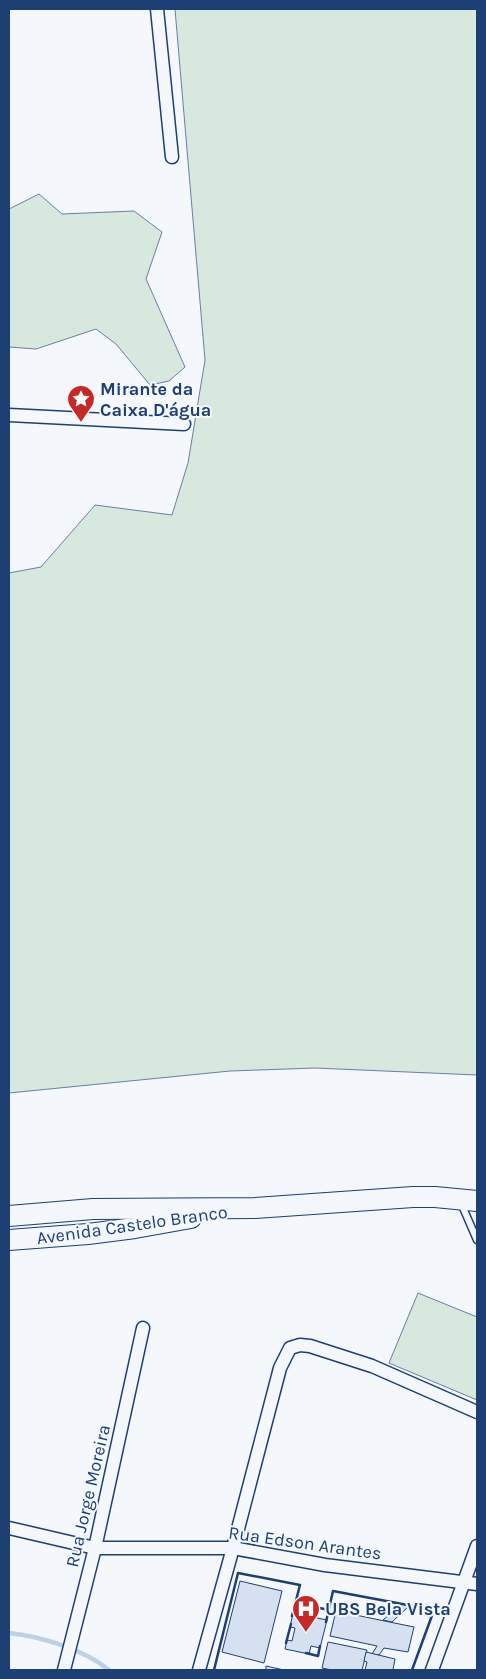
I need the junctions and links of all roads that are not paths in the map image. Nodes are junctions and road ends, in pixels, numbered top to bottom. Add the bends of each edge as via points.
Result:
1 (157, 9) edge
2 (172, 157) dead end
3 (9, 415) edge
4 (184, 424) dead end
5 (468, 1200) edge
6 (255, 1208) junction
7 (9, 1216) edge
8 (9, 1240) edge
9 (477, 1240) edge
10 (143, 1328) dead end
11 (477, 1412) edge
12 (9, 1528) edge
13 (477, 1546) edge
14 (95, 1548) junction
15 (233, 1548) junction
16 (471, 1583) edge
17 (66, 1664) edge
18 (199, 1670) edge
19 (432, 1670) edge

1 - 2 street
3 - 4 street
5 - 6 main road, Avenida Castelo Branco via 413,1197
5 - 9 lane
6 - 7 main road, Avenida Castelo Branco via 92,1209
6 - 8 main road, Avenida Castelo Branco via 126,1229
10 - 14 street, Rua Jorge Moreira
11 - 15 street via 372,1366 310,1346 290,1348 280,1368
12 - 14 street, Rua Edson Arantes
13 - 16 street
14 - 15 street, Rua Edson Arantes
14 - 17 street, Rua Jorge Moreira
15 - 16 street, Rua Edson Arantes via 326,1565
15 - 18 street
16 - 19 street

